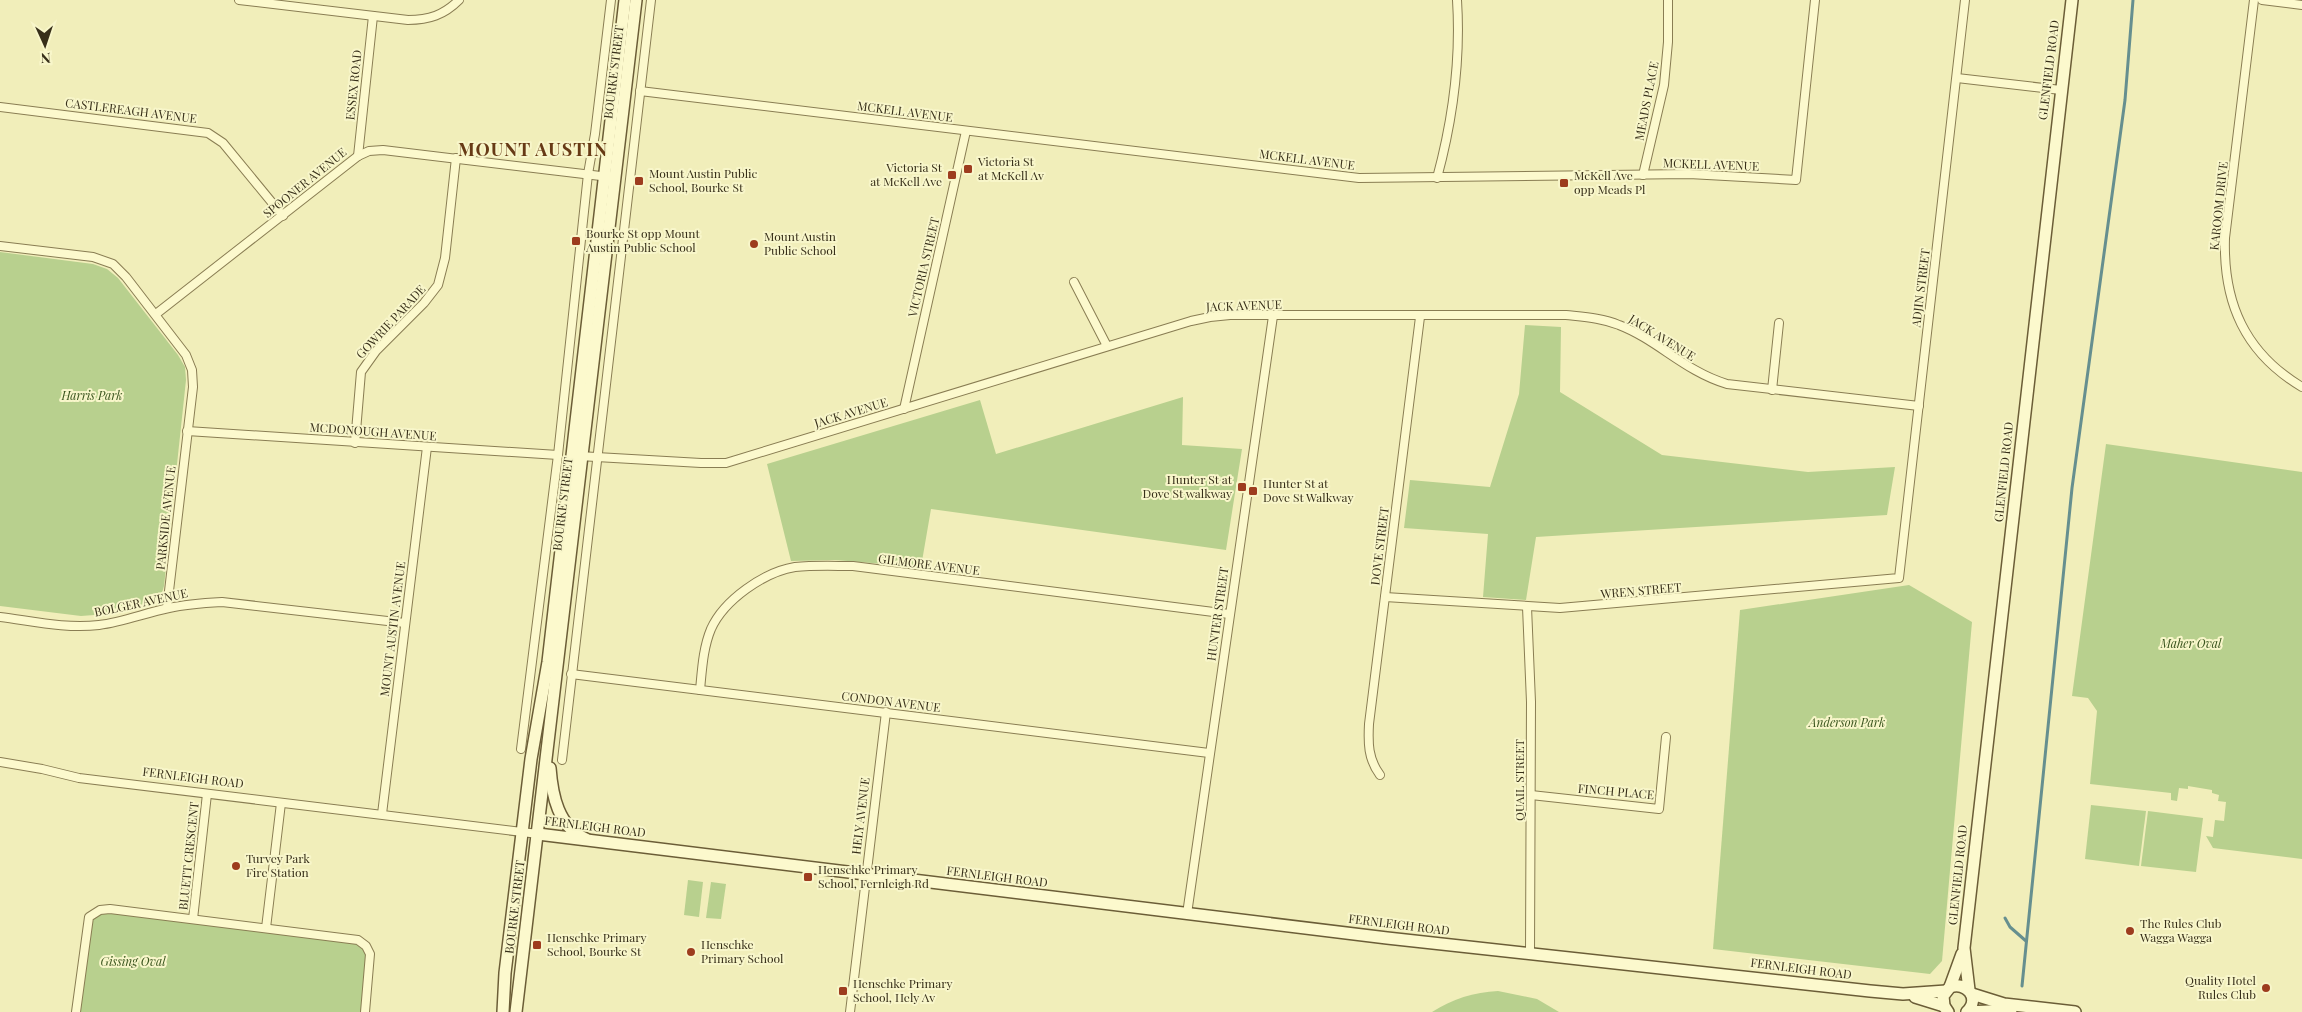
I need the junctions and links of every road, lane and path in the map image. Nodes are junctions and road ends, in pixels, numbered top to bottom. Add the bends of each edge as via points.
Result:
1 (239, 0) edge
2 (459, 0) edge
3 (612, 0) edge
4 (625, 0) edge
5 (636, 0) edge
6 (651, 0) edge
7 (1457, 0) edge
8 (1668, 0) edge
9 (1815, 0) edge
10 (1965, 0) edge
11 (2072, 0) edge
12 (2254, 0) edge
13 (2262, 0) edge
14 (2302, 5) edge
15 (372, 16) junction
16 (1957, 78) junction
17 (2060, 90) junction
18 (640, 92) junction
19 (0, 107) edge
20 (966, 131) junction
21 (358, 156) junction
22 (456, 158) junction
23 (588, 174) junction
24 (1643, 175) junction
25 (604, 176) junction
26 (616, 178) junction
27 (1437, 178) junction
28 (283, 216) junction
29 (0, 246) edge
30 (1074, 282) dead end
31 (156, 314) junction
32 (1273, 316) junction
33 (1420, 317) junction
34 (1779, 323) dead end
35 (1107, 346) junction
36 (2302, 387) edge
37 (1772, 390) junction
38 (1919, 406) junction
39 (904, 408) junction
40 (187, 431) junction
41 (355, 443) junction
42 (427, 447) junction
43 (558, 455) junction
44 (577, 456) junction
45 (598, 458) junction
46 (1899, 578) joint
47 (1384, 597) junction
48 (1527, 607) junction
49 (167, 608) junction
50 (1229, 614) junction
51 (0, 617) edge
52 (405, 623) junction
53 (533, 659) junction
54 (548, 662) junction
55 (570, 674) junction
56 (700, 690) junction
57 (886, 712) junction
58 (551, 716) junction
59 (1666, 738) dead end
60 (521, 749) dead end
61 (1209, 753) junction
62 (562, 760) dead end
63 (0, 762) edge
64 (1380, 775) dead end
65 (207, 794) junction
66 (1532, 795) junction
67 (280, 803) junction
68 (382, 814) junction
69 (523, 832) junction
70 (538, 834) junction
71 (592, 841) junction
72 (866, 875) junction
73 (1187, 914) junction
74 (193, 919) junction
75 (266, 928) junction
76 (1964, 948) junction
77 (1530, 953) junction
78 (1948, 989) junction
79 (1970, 992) junction
80 (1903, 994) junction
81 (1946, 1010) edge
82 (76, 1012) edge
83 (365, 1012) edge
84 (503, 1012) edge
85 (516, 1012) edge
86 (850, 1012) edge
87 (1967, 1012) edge
88 (2026, 1012) edge
89 (2075, 1012) edge

1 - 15 street
2 - 15 street via 439,16 424,20
3 - 23 street, BOURKE STREET
4 - 25 main road, BOURKE STREET
5 - 26 main road, BOURKE STREET
6 - 18 street
7 - 27 street via 1459,31 1454,107
8 - 24 street, MEADS PLACE via 1664,85
9 - 24 street, MCKELL AVENUE via 1796,180 1689,174
10 - 16 street, ADJIN STREET
11 - 17 main road, GLENFIELD ROAD
12 - 36 street, KAROOM DRIVE via 2225,238 2226,272 2233,307 2250,340 2277,370
13 - 14 street
15 - 21 street, ESSEX ROAD
16 - 17 street
16 - 38 street, ADJIN STREET
17 - 76 main road, GLENFIELD ROAD
18 - 20 street, MCKELL AVENUE
18 - 45 street
19 - 28 street, CASTLEREAGH AVENUE via 208,133 223,143
20 - 27 street, MCKELL AVENUE via 1359,178
20 - 39 street, VICTORIA STREET
21 - 22 street, SPOONER AVENUE via 383,150
21 - 28 street, SPOONER AVENUE
22 - 23 street, SPOONER AVENUE
22 - 41 street, GOWRIE PARADE via 438,285 361,372
23 - 25 street, SPOONER AVENUE
23 - 43 street, BOURKE STREET
24 - 27 street, MCKELL AVENUE
25 - 26 street, SPOONER AVENUE
25 - 44 main road, BOURKE STREET
26 - 44 main road, BOURKE STREET
28 - 31 street, SPOONER AVENUE
29 - 31 street, PARKSIDE AVENUE via 103,259 120,270
30 - 35 street
31 - 40 street, PARKSIDE AVENUE via 186,355 192,370
32 - 33 street, JACK AVENUE
32 - 35 street, JACK AVENUE via 1210,316
32 - 50 street, HUNTER STREET
33 - 37 street, JACK AVENUE via 1594,317 1639,334 1707,378
33 - 47 street, DOVE STREET
34 - 37 street
35 - 39 street, JACK AVENUE
37 - 38 street, JACK AVENUE
38 - 46 street, ADJIN STREET
39 - 45 street, JACK AVENUE via 726,463
40 - 41 street, MCDONOUGH AVENUE
40 - 49 street, PARKSIDE AVENUE
41 - 42 street, MCDONOUGH AVENUE
42 - 43 street, MCDONOUGH AVENUE
42 - 52 street, MOUNT AUSTIN AVENUE
43 - 53 street, BOURKE STREET
44 - 45 street, JACK AVENUE
44 - 54 main road, BOURKE STREET
44 - 58 main road, BOURKE STREET
45 - 55 street
46 - 48 street, WREN STREET via 1584,607
47 - 48 street, WREN STREET
47 - 64 street, DOVE STREET via 1368,737 1371,759
48 - 66 street, QUAIL STREET
49 - 51 street, BOLGER AVENUE via 97,626
49 - 52 street, BOLGER AVENUE via 222,602
50 - 56 street, GILMORE AVENUE via 853,566 794,568 748,588 719,615 706,646
50 - 61 street, HUNTER STREET
52 - 68 street, MOUNT AUSTIN AVENUE
53 - 54 street
53 - 60 street, BOURKE STREET
54 - 69 main road, BOURKE STREET via 531,759
55 - 56 street, CONDON AVENUE
55 - 62 street
56 - 57 street, CONDON AVENUE
57 - 61 street, CONDON AVENUE
57 - 72 street, HELY AVENUE
58 - 70 main road, BOURKE STREET
58 - 71 main road via 549,764 553,798 568,824 582,837
59 - 66 street, FINCH PLACE via 1659,809
61 - 73 street, HUNTER STREET
63 - 65 street, FERNLEIGH ROAD via 79,778
65 - 67 street, FERNLEIGH ROAD
65 - 74 street, BLUETT CRESCENT
66 - 77 street, QUAIL STREET
67 - 68 street, FERNLEIGH ROAD
67 - 75 street
68 - 69 street, FERNLEIGH ROAD
69 - 70 street, FERNLEIGH ROAD
69 - 84 main road, BOURKE STREET
70 - 71 main road, FERNLEIGH ROAD
70 - 85 main road, BOURKE STREET
71 - 72 main road, FERNLEIGH ROAD
72 - 73 main road, FERNLEIGH ROAD
72 - 86 street, HELY AVENUE
73 - 77 main road, FERNLEIGH ROAD
74 - 75 street, BLUETT CRESCENT
74 - 82 street, BLUETT CRESCENT via 110,909 94,912 88,917 86,926
75 - 83 street, BLUETT CRESCENT via 350,938 366,946 370,965
76 - 78 main road, GLENFIELD ROAD
76 - 79 main road, GLENFIELD ROAD
77 - 80 main road, FERNLEIGH ROAD
78 - 79 main road, FERNLEIGH ROAD via 1960,985
78 - 80 main road, FERNLEIGH ROAD
78 - 81 main road, GLENFIELD ROAD via 1943,996
79 - 87 main road via 1972,1004
79 - 89 main road via 2004,1004
80 - 81 main road, FERNLEIGH ROAD
87 - 88 main road via 1996,1009

